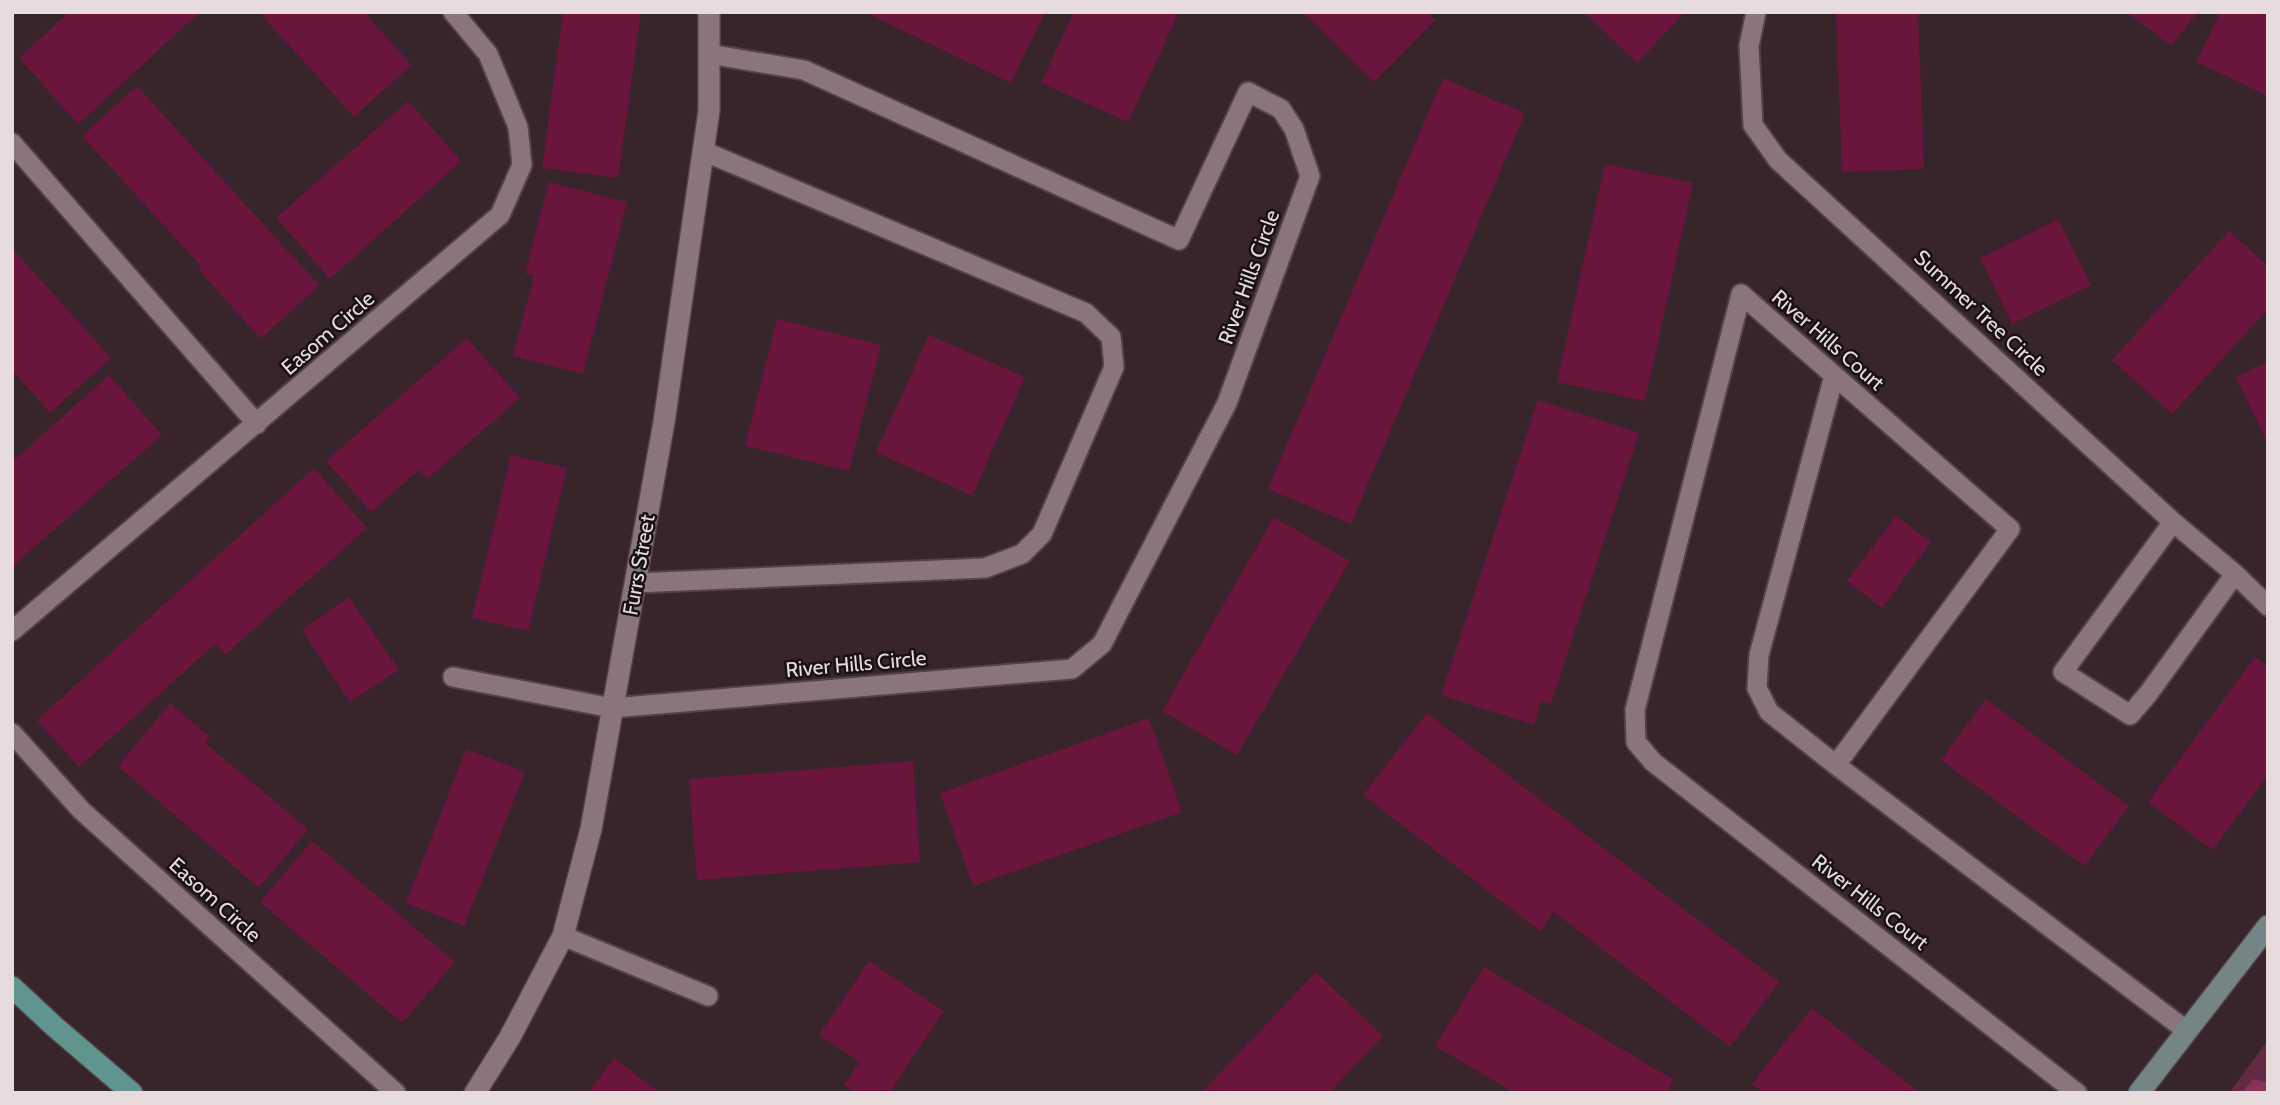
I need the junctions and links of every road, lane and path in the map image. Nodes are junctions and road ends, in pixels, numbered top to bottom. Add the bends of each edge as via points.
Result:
1 (453, 12) edge
2 (709, 12) edge
3 (1756, 12) edge
4 (709, 54) junction
5 (12, 142) edge
6 (703, 151) junction
7 (1835, 376) junction
8 (257, 424) junction
9 (2174, 522) junction
10 (2235, 574) junction
11 (635, 583) junction
12 (2268, 606) edge
13 (12, 631) edge
14 (453, 677) dead end
15 (612, 708) junction
16 (12, 733) edge
17 (1836, 765) junction
18 (2268, 926) edge
19 (563, 936) junction
20 (12, 987) edge
21 (708, 996) dead end
22 (2187, 1031) junction
23 (132, 1093) edge
24 (396, 1093) edge
25 (475, 1093) edge
26 (2077, 1093) edge
27 (2139, 1093) edge

1 - 8 lane, Easom Circle via 488,54 518,127 522,165 500,215
2 - 4 street, Furrs Street
3 - 9 lane, Summer Tree Circle via 1749,46 1754,125 1778,160
4 - 6 street, Furrs Street via 709,111
4 - 15 lane, River Hills Circle via 804,70 1179,240 1248,92 1280,109 1294,129 1310,176 1227,403 1102,644 1072,669
5 - 8 lane
6 - 11 street, Furrs Street via 664,422
6 - 11 lane via 1086,313 1111,337 1114,367 1042,534 1021,554 985,568
7 - 17 lane via 1759,655 1757,688 1769,712
7 - 17 lane, River Hills Court via 2010,529
7 - 26 lane, River Hills Court via 1741,295 1635,710 1636,742 1653,762
8 - 13 lane, Easom Circle
9 - 10 lane, Summer Tree Circle
9 - 10 lane via 2063,672 2130,715
10 - 12 lane, Summer Tree Circle
11 - 15 street, Furrs Street
14 - 15 lane
15 - 19 street, Furrs Street via 591,829
16 - 24 lane, Easom Circle via 81,810
17 - 22 lane
18 - 22 street
19 - 21 lane
19 - 25 street, Furrs Street
20 - 23 main road
22 - 27 street

